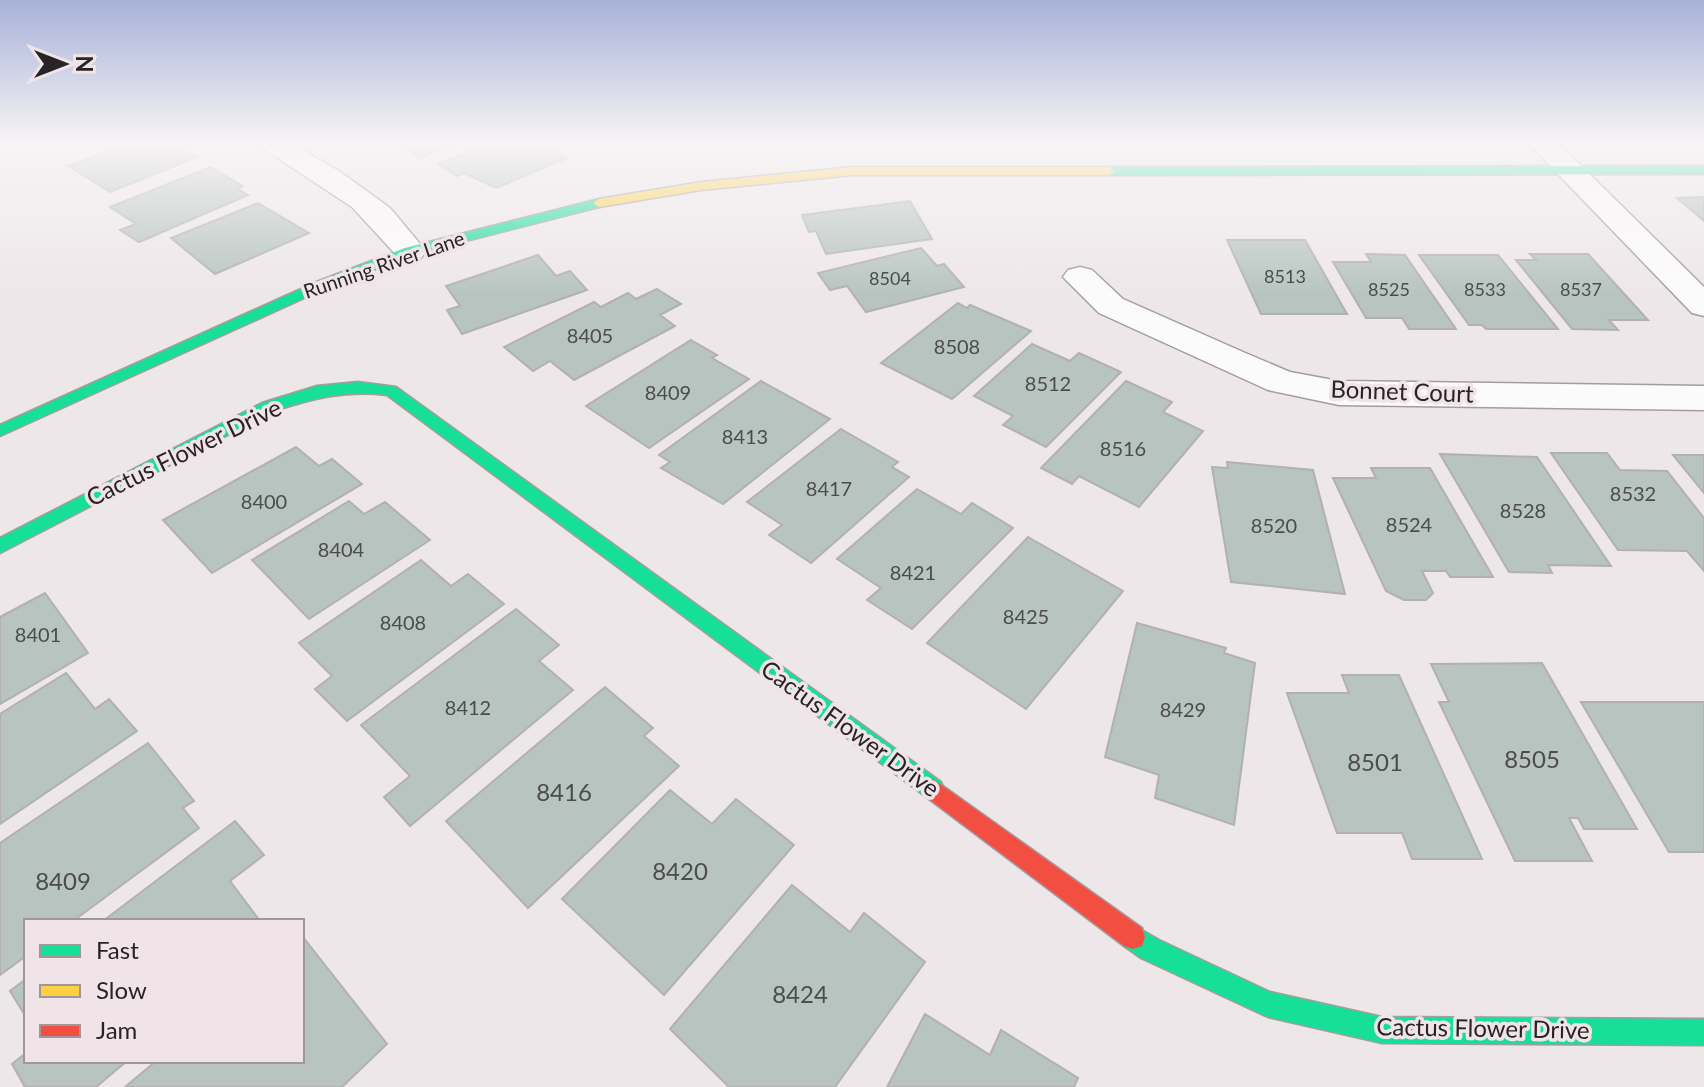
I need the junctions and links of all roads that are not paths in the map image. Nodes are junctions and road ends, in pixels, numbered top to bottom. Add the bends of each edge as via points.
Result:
1 (358, 194) edge
2 (654, 194) edge
3 (1593, 194) edge
4 (410, 251) junction
5 (1080, 277) dead end
6 (1704, 306) edge
7 (1704, 398) edge
8 (0, 431) edge
9 (0, 546) edge
10 (1704, 1032) edge

1 - 4 street via 386,218
2 - 4 street, Running River Lane via 585,205
3 - 6 street
4 - 8 street, Running River Lane via 319,286
5 - 7 street, Bonnet Court via 1111,306 1281,382 1324,391
9 - 10 street, Cactus Flower Drive via 268,407 317,391 391,391 1150,949 1268,1004 1382,1030

